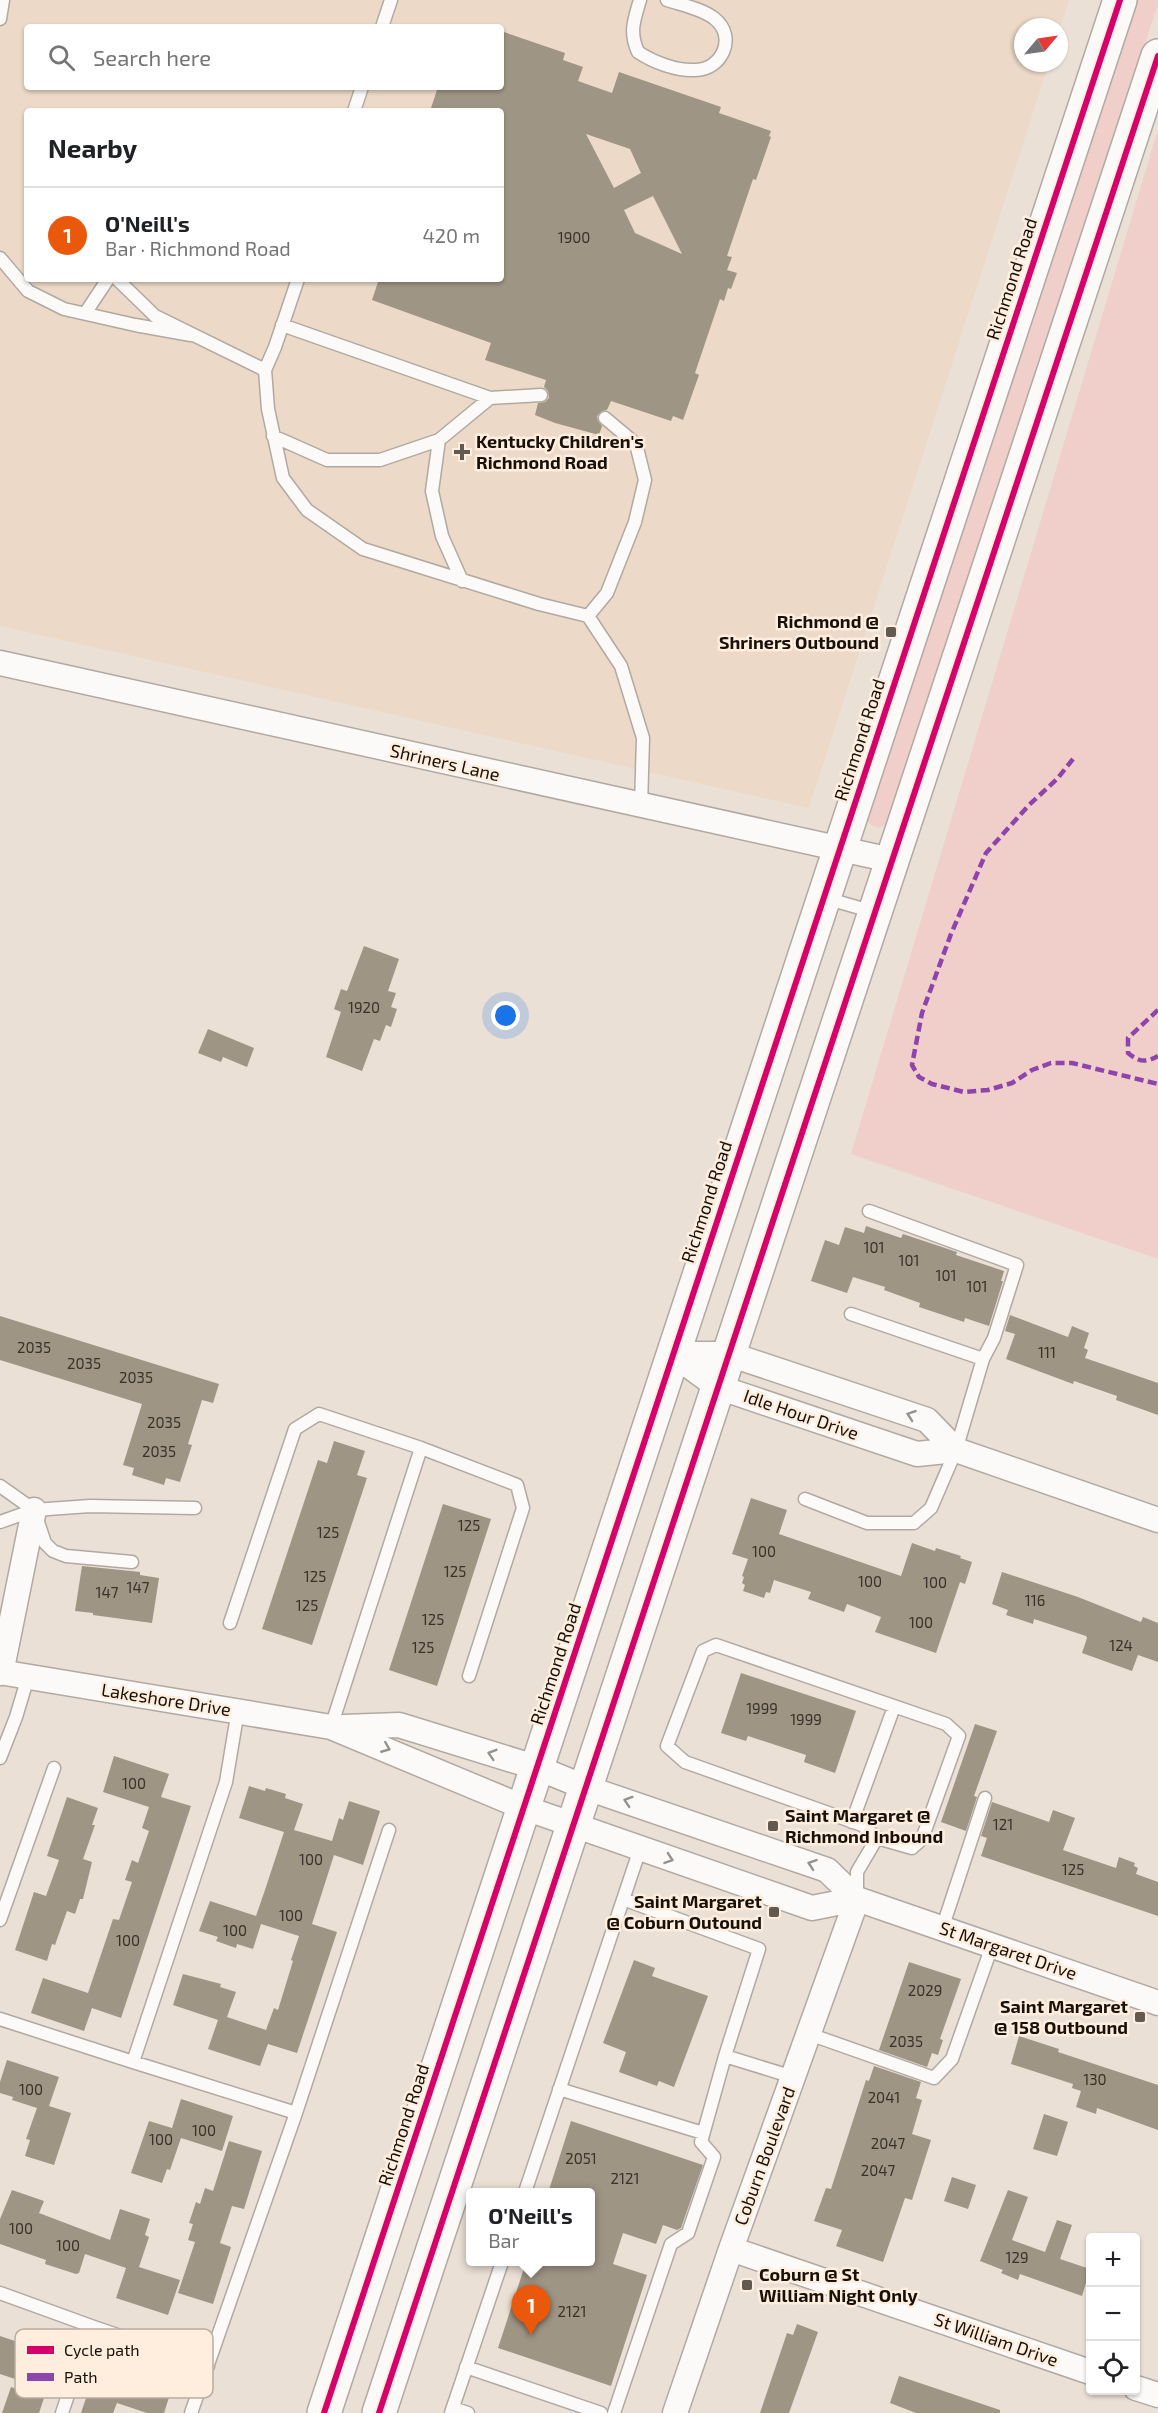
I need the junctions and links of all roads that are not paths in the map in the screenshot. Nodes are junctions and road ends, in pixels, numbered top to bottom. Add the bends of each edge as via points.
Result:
1 (3, 0) edge
2 (391, 0) edge
3 (640, 0) edge
4 (668, 0) edge
5 (1120, 0) edge
6 (0, 19) edge
7 (383, 24) edge
8 (1158, 56) edge
9 (361, 90) edge
10 (355, 108) edge
11 (0, 258) edge
12 (106, 282) edge
13 (120, 282) edge
14 (296, 282) edge
15 (86, 312) junction
16 (282, 326) junction
17 (191, 334) junction
18 (265, 370) junction
19 (541, 395) dead end
20 (490, 398) junction
21 (604, 418) dead end
22 (273, 436) junction
23 (439, 440) junction
24 (462, 580) junction
25 (588, 616) junction
26 (0, 663) edge
27 (641, 806) junction
28 (840, 849) junction
29 (891, 860) junction
30 (824, 897) junction
31 (874, 912) junction
32 (869, 1210) dead end
33 (851, 1314) dead end
34 (729, 1353) junction
35 (673, 1354) junction
36 (983, 1359) junction
37 (718, 1387) junction
38 (421, 1448) junction
39 (956, 1450) junction
40 (0, 1486) edge
41 (805, 1499) dead end
42 (195, 1508) dead end
43 (34, 1510) junction
44 (1158, 1520) edge
45 (0, 1522) edge
46 (132, 1562) dead end
47 (230, 1623) dead end
48 (0, 1673) edge
49 (469, 1676) dead end
50 (28, 1677) junction
51 (894, 1707) junction
52 (238, 1710) junction
53 (331, 1727) junction
54 (0, 1758) edge
55 (54, 1768) dead end
56 (538, 1768) junction
57 (587, 1788) junction
58 (985, 1798) dead end
59 (525, 1808) junction
60 (852, 1822) junction
61 (574, 1827) junction
62 (389, 1830) dead end
63 (877, 1838) junction
64 (640, 1849) junction
65 (623, 1899) junction
66 (857, 1899) junction
67 (0, 1920) edge
68 (942, 1929) junction
69 (992, 1946) junction
70 (1158, 2003) edge
71 (0, 2019) edge
72 (809, 2034) junction
73 (725, 2056) junction
74 (133, 2062) junction
75 (793, 2077) junction
76 (559, 2089) junction
77 (296, 2112) junction
78 (703, 2133) junction
79 (527, 2188) edge
80 (731, 2249) junction
81 (501, 2266) edge
82 (0, 2293) edge
83 (91, 2326) junction
84 (90, 2329) edge
85 (100, 2329) edge
86 (213, 2352) edge
87 (466, 2367) junction
88 (1086, 2371) edge
89 (1140, 2389) edge
90 (1158, 2395) edge
91 (67, 2398) edge
92 (196, 2398) edge
93 (452, 2410) edge
94 (62, 2413) edge
95 (191, 2413) edge
96 (324, 2413) edge
97 (379, 2413) edge
98 (468, 2413) edge
99 (601, 2413) edge
100 (614, 2413) edge
101 (675, 2413) edge

1 - 6 lane
2 - 7 lane
3 - 4 lane via 632,39 638,52 672,67 696,70 711,66 726,47 720,24 712,17
5 - 28 main road, Richmond Road
8 - 29 main road
9 - 10 lane
11 - 15 lane via 28,291 64,309
12 - 15 lane
13 - 17 lane via 154,316
14 - 16 lane
15 - 17 lane
16 - 18 lane
16 - 20 lane
17 - 18 lane
18 - 22 lane
19 - 20 lane
20 - 23 lane
21 - 25 lane via 636,444 645,480 635,522 607,593
22 - 23 lane via 327,460 380,460
22 - 24 lane via 283,478 307,510 363,549
23 - 24 lane via 432,491 442,536
24 - 25 lane
25 - 27 lane via 621,666 643,738
26 - 27 street, Shriners Lane
27 - 28 street, Shriners Lane
28 - 29 street, Shriners Lane
28 - 30 main road, Richmond Road
29 - 31 main road
30 - 31 lane
30 - 35 main road, Richmond Road
31 - 34 main road
32 - 36 lane via 1017,1265 994,1338
33 - 36 lane
34 - 35 street, Idle Hour Drive
34 - 37 main road
39 -> 34 street, Idle Hour Drive via 927,1420
35 - 37 street, Idle Hour Drive
35 - 56 main road, Richmond Road
36 - 39 lane
37 - 39 street, Idle Hour Drive via 917,1454
37 - 57 main road
38 - 47 lane via 319,1414 295,1429
38 - 49 lane via 517,1485 523,1508
38 - 53 lane
39 - 41 lane via 931,1508 914,1523 867,1523
39 - 44 street, Idle Hour Drive
40 - 43 lane
42 - 43 lane via 90,1506
43 - 45 lane
43 - 46 lane via 45,1543 53,1551 66,1556
43 - 48 street
48 - 50 street, Lakeshore Drive
50 - 52 street, Lakeshore Drive
50 - 54 lane
51 - 60 lane
51 - 60 lane via 716,1645 703,1651 667,1746 685,1762
51 - 63 lane via 946,1724 959,1736 922,1839 912,1848
52 - 53 street, Lakeshore Drive
52 - 74 lane via 226,1782
56 -> 53 street, Lakeshore Drive via 399,1725
53 -> 59 street, Lakeshore Drive
55 - 67 lane
56 - 57 street, Lakeshore Drive
56 - 59 main road, Richmond Road
57 - 61 main road
66 -> 57 street, St Margaret Drive via 827,1870
58 - 68 lane
59 - 61 street, Lakeshore Drive
59 - 96 main road, Richmond Road
60 - 63 lane
61 - 64 street
61 - 97 main road
62 - 77 lane
63 - 66 lane via 857,1872
64 - 65 lane
64 -> 66 street via 812,1908
65 - 73 lane via 759,1949
65 - 76 lane
66 - 68 street, St Margaret Drive
66 - 72 street, Coburn Boulevard
68 - 69 street, St Margaret Drive
69 - 70 street, St Margaret Drive
69 - 72 lane via 952,2059 934,2078
71 - 74 lane
72 - 75 street, Coburn Boulevard
73 - 75 lane
73 - 78 lane
74 - 77 lane
75 - 80 street, Coburn Boulevard
76 - 78 lane
76 - 79 lane
77 - 86 lane
78 - 100 lane via 701,2142 714,2157 688,2233 671,2244
80 - 88 street, St William Drive
80 - 101 street, Coburn Boulevard
81 - 87 lane
82 - 83 lane
83 - 84 lane
83 - 85 lane
87 - 93 lane
87 - 99 lane
89 - 90 street
91 - 94 lane
92 - 95 lane
93 - 98 lane

